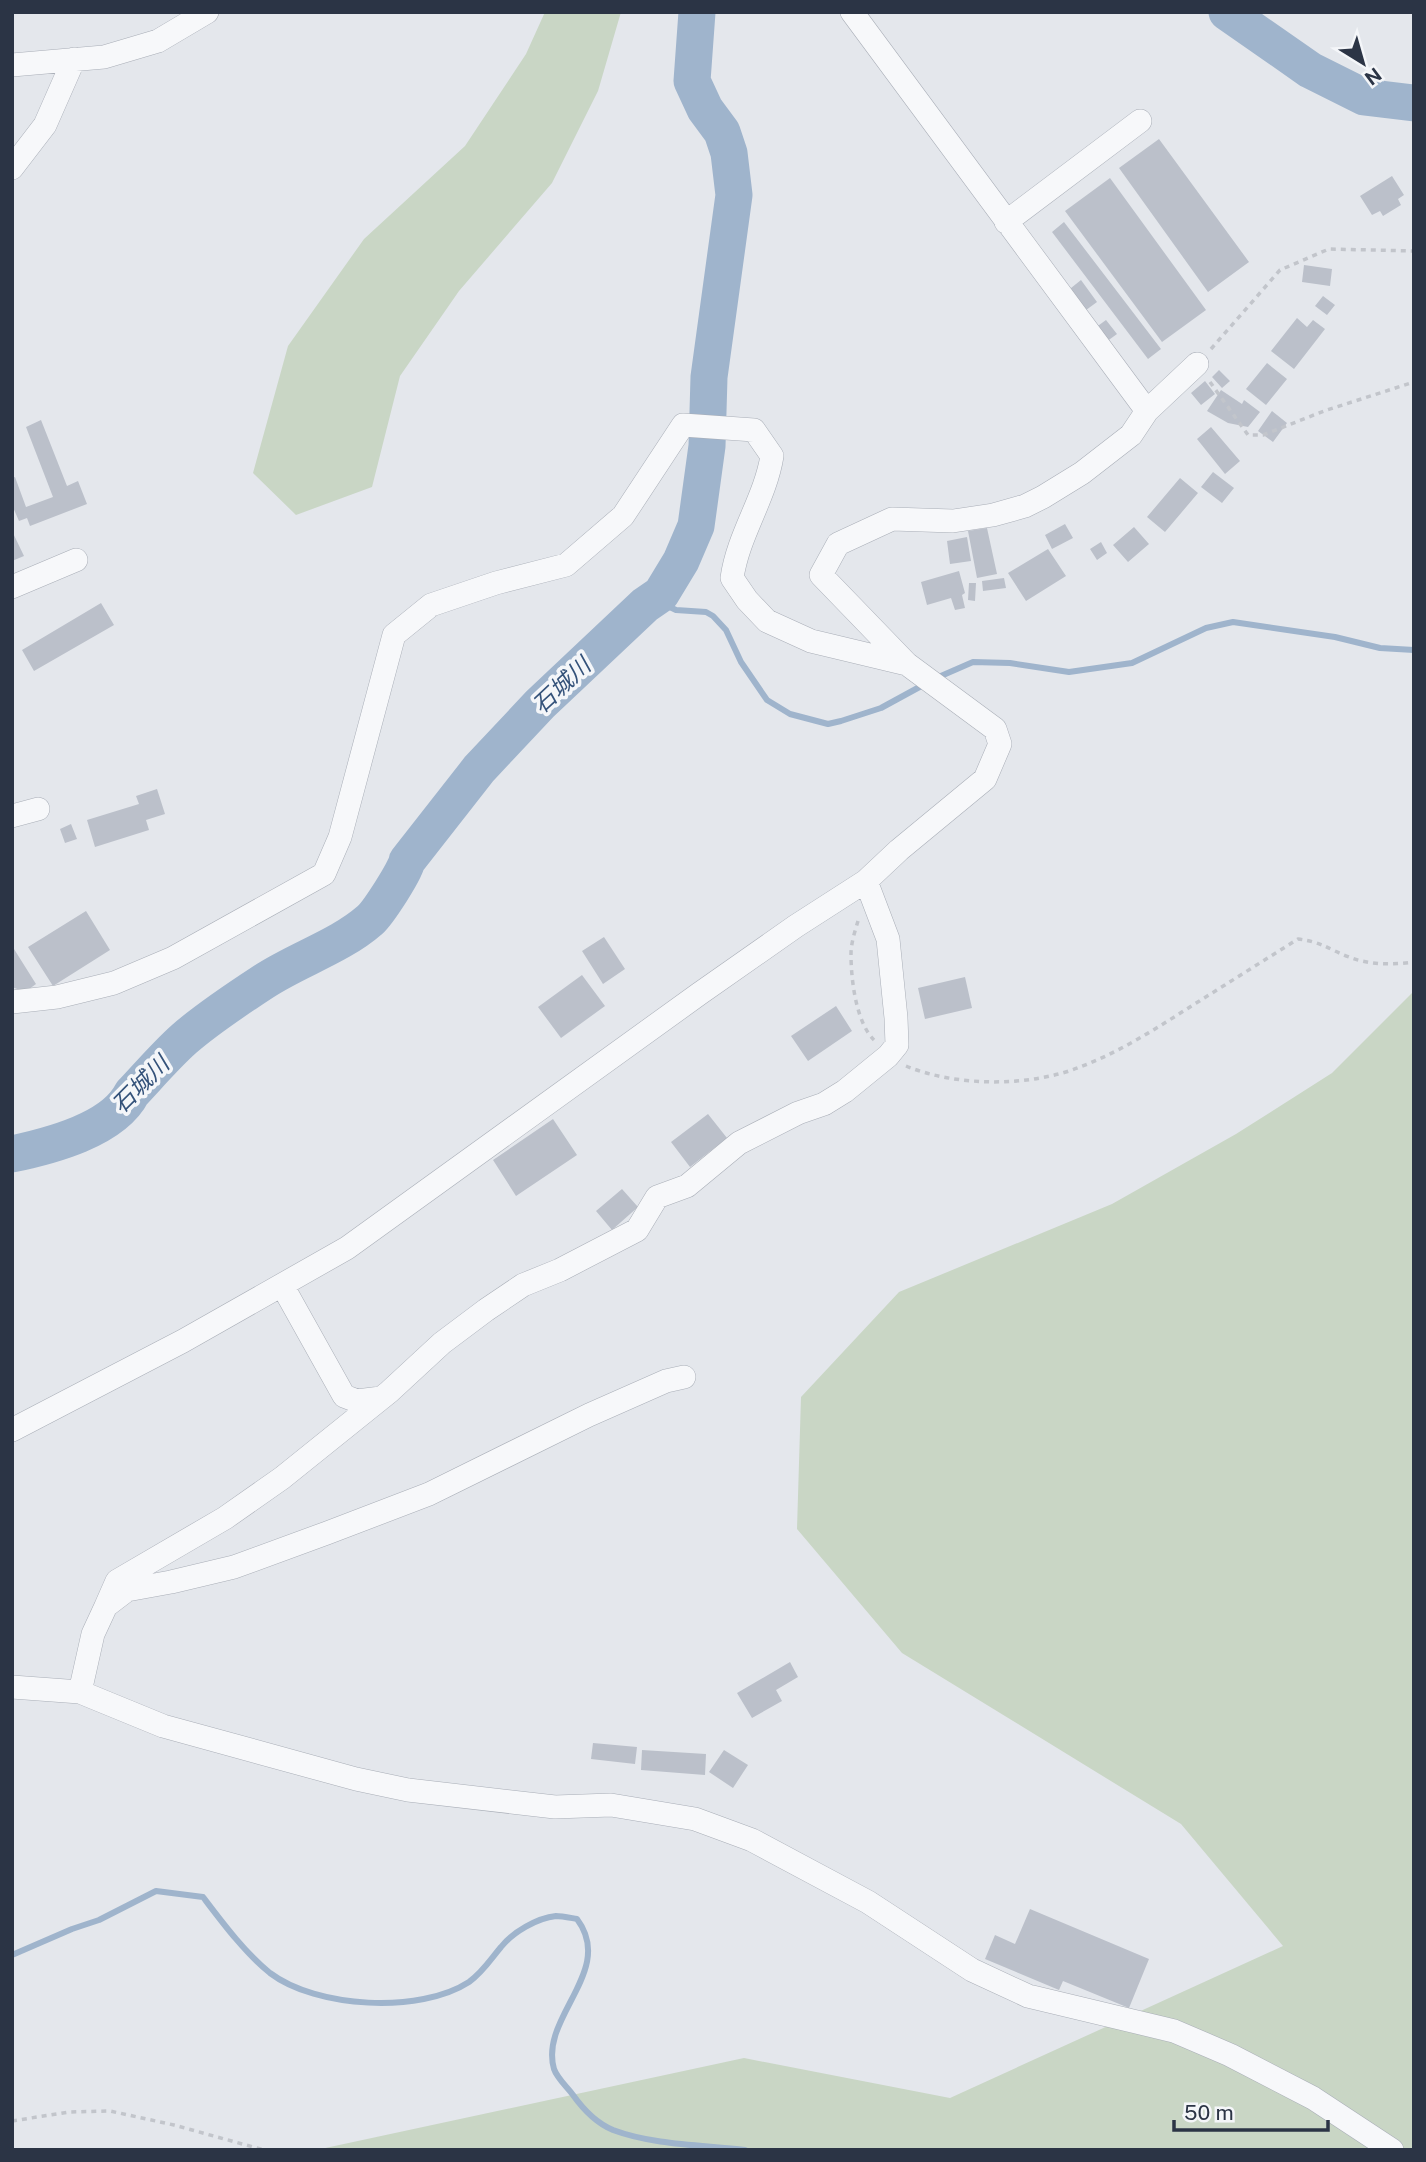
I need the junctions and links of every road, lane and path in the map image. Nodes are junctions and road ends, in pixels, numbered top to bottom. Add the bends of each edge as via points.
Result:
1 (207, 12) edge
2 (852, 12) edge
3 (74, 58) junction
4 (12, 65) edge
5 (1140, 121) dead end
6 (12, 168) edge
7 (1006, 222) junction
8 (1414, 251) edge
9 (1197, 364) junction
10 (1414, 382) edge
11 (1147, 411) junction
12 (76, 560) dead end
13 (12, 587) edge
14 (907, 664) junction
15 (38, 809) dead end
16 (12, 816) edge
17 (866, 881) junction
18 (859, 917) dead end
19 (1414, 962) edge
20 (12, 1002) edge
21 (888, 1056) junction
22 (282, 1285) junction
23 (684, 1377) dead end
24 (381, 1398) junction
25 (12, 1430) edge
26 (106, 1606) junction
27 (12, 1687) edge
28 (80, 1692) junction
29 (12, 2121) edge
30 (264, 2150) edge
31 (1392, 2150) edge

1 - 3 street via 158,41 104,57
2 - 7 street
3 - 4 street
3 - 6 street via 45,125
5 - 7 street
7 - 11 street
8 - 9 path via 1329,249 1280,270
9 - 10 path via 1248,435 1263,435
9 - 11 street
11 - 14 street via 1131,435 1082,473 1025,506 953,521 892,519 838,544 821,575
12 - 13 street
14 - 17 street via 995,729 1000,744 985,779
14 - 20 street via 811,641 766,621 732,578 735,556 768,480 772,456 754,430 683,425 623,516 566,565 431,605 394,635 340,837 324,874 173,958 114,983
15 - 16 street
17 - 21 street via 888,939 891,961 897,1045
17 - 22 street via 796,926 347,1248
18 - 21 path via 851,953 858,1012 866,1032
19 - 21 path via 1377,964 1298,939 1104,1057 1077,1069 1013,1083 971,1082 917,1071
21 - 24 street via 824,1104 739,1143 687,1186 657,1197 637,1230 523,1285 442,1343
22 - 24 street via 344,1396 357,1401
22 - 25 street
23 - 26 street via 589,1415 429,1494 234,1567 127,1590
24 - 26 street via 225,1518 117,1581
26 - 28 street via 93,1634
27 - 28 street
28 - 31 street via 163,1726 408,1790 555,1807 611,1805 695,1819 752,1840 868,1902 972,1970 1028,1996 1174,2031 1313,2098
29 - 30 path via 110,2111

